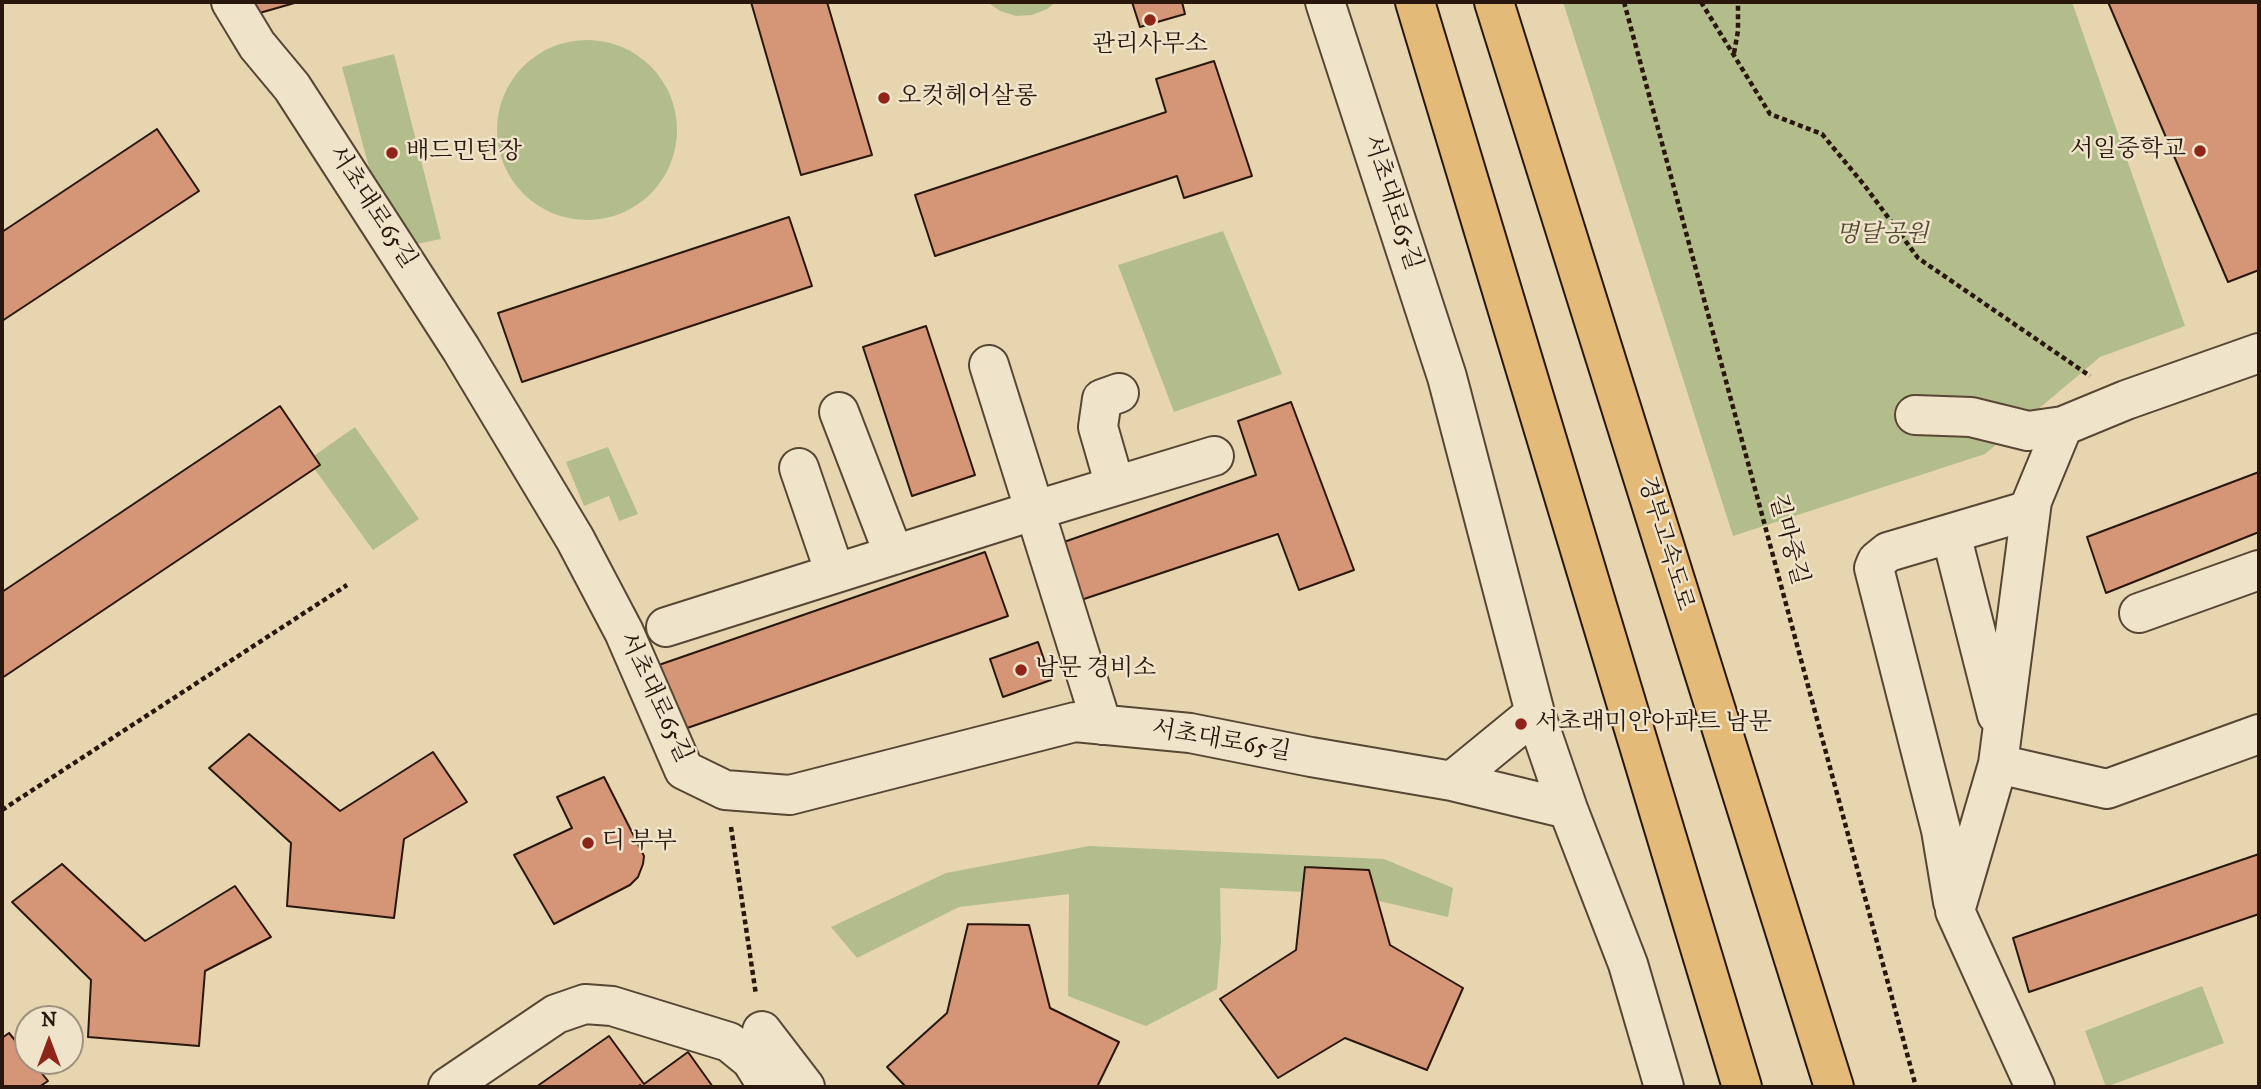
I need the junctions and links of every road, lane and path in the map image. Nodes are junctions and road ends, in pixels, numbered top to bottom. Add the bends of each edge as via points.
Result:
1 (231, 2) edge
2 (1325, 2) edge
3 (1415, 2) edge
4 (1494, 2) edge
5 (1624, 2) edge
6 (1702, 2) edge
7 (1738, 2) edge
8 (1734, 54) junction
9 (2259, 354) edge
10 (989, 365) dead end
11 (1119, 393) dead end
12 (2126, 400) junction
13 (839, 412) dead end
14 (1915, 415) dead end
15 (2063, 426) junction
16 (1214, 456) dead end
17 (799, 468) dead end
18 (1115, 486) junction
19 (2032, 501) junction
20 (1033, 511) junction
21 (1951, 534) junction
22 (894, 555) junction
23 (2259, 570) edge
24 (835, 573) junction
25 (347, 585) dead end
26 (2139, 613) dead end
27 (666, 628) dead end
28 (1535, 713) junction
29 (1102, 725) junction
30 (2259, 734) edge
31 (2000, 748) junction
32 (1452, 781) junction
33 (725, 790) junction
34 (1568, 809) junction
35 (2, 810) edge
36 (1955, 911) junction
37 (762, 1031) joint
38 (448, 1087) edge
39 (768, 1087) edge
40 (805, 1087) edge
41 (1664, 1087) edge
42 (1742, 1087) edge
43 (1834, 1087) edge
44 (1916, 1087) edge
45 (2035, 1087) edge

1 - 33 street, 서초대로65길 via 257,45 292,87 447,326 575,538 624,632 684,770
2 - 28 street, 서초대로65길 via 1447,377
3 - 42 highway
4 - 43 highway, 경부고속도로
5 - 44 path, 길마중길
6 - 8 path
7 - 8 path
8 - 12 path via 1770,114 1822,134 1918,258
9 - 12 street
10 - 20 street
11 - 18 street via 1102,398 1098,427
12 - 15 street
13 - 22 street
14 - 15 street via 1971,417 2028,431
15 - 19 street
16 - 18 street
17 - 24 street
18 - 20 street
19 - 21 street via 2023,512
19 - 31 street
20 - 22 street
20 - 29 street
21 - 31 street
21 - 36 street via 1888,552 1877,561 1874,573 1941,830
22 - 24 street
23 - 26 street
24 - 27 street
25 - 35 path
28 - 32 street
28 - 34 street, 서초대로65길
29 - 32 street, 서초대로65길 via 1190,733
29 - 33 street, 서초대로65길 via 1075,722 790,794
30 - 31 street via 2107,789
31 - 36 street
32 - 34 street, 서초대로65길
33 - 37 path
34 - 41 street, 서초대로65길 via 1628,964
36 - 45 street
37 - 40 street
38 - 39 street via 556,1014 585,1004 612,1006 729,1042 751,1060

